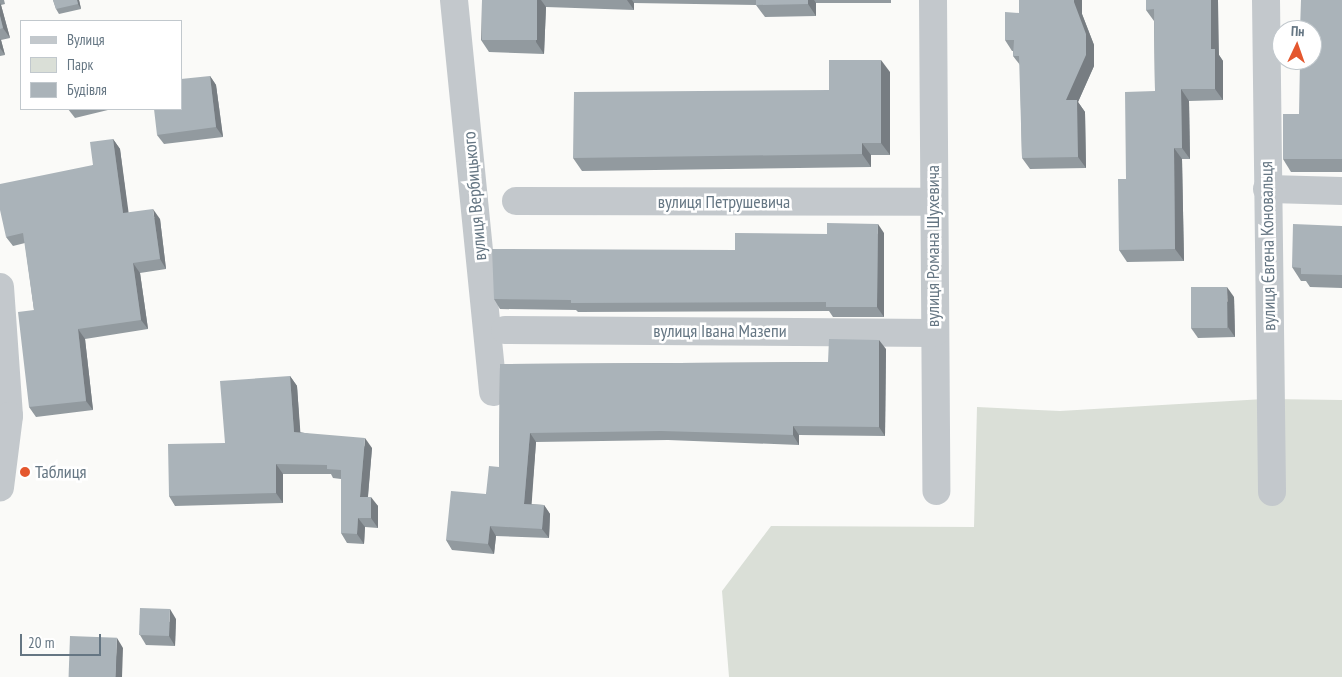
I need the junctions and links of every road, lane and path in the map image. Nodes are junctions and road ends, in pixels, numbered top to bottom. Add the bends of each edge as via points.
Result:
1 (454, 0) edge
2 (933, 0) edge
3 (1266, 0) edge
4 (1267, 189) junction
5 (1342, 191) edge
6 (516, 201) dead end
7 (933, 202) junction
8 (0, 287) edge
9 (505, 330) dead end
10 (934, 332) junction
11 (493, 392) dead end
12 (0, 487) edge
13 (936, 491) dead end
14 (1272, 492) dead end

1 - 11 street, вулиця Вербицького
2 - 7 street, вулиця Романа Шухевича
3 - 4 street, вулиця Євгена Коновальця
4 - 5 street
4 - 14 street, вулиця Євгена Коновальця
6 - 7 street, вулиця Петрушевича
7 - 10 street, вулиця Романа Шухевича
8 - 12 street via 9,416
9 - 10 street, вулиця Івана Мазепи
10 - 13 street, вулиця Романа Шухевича

